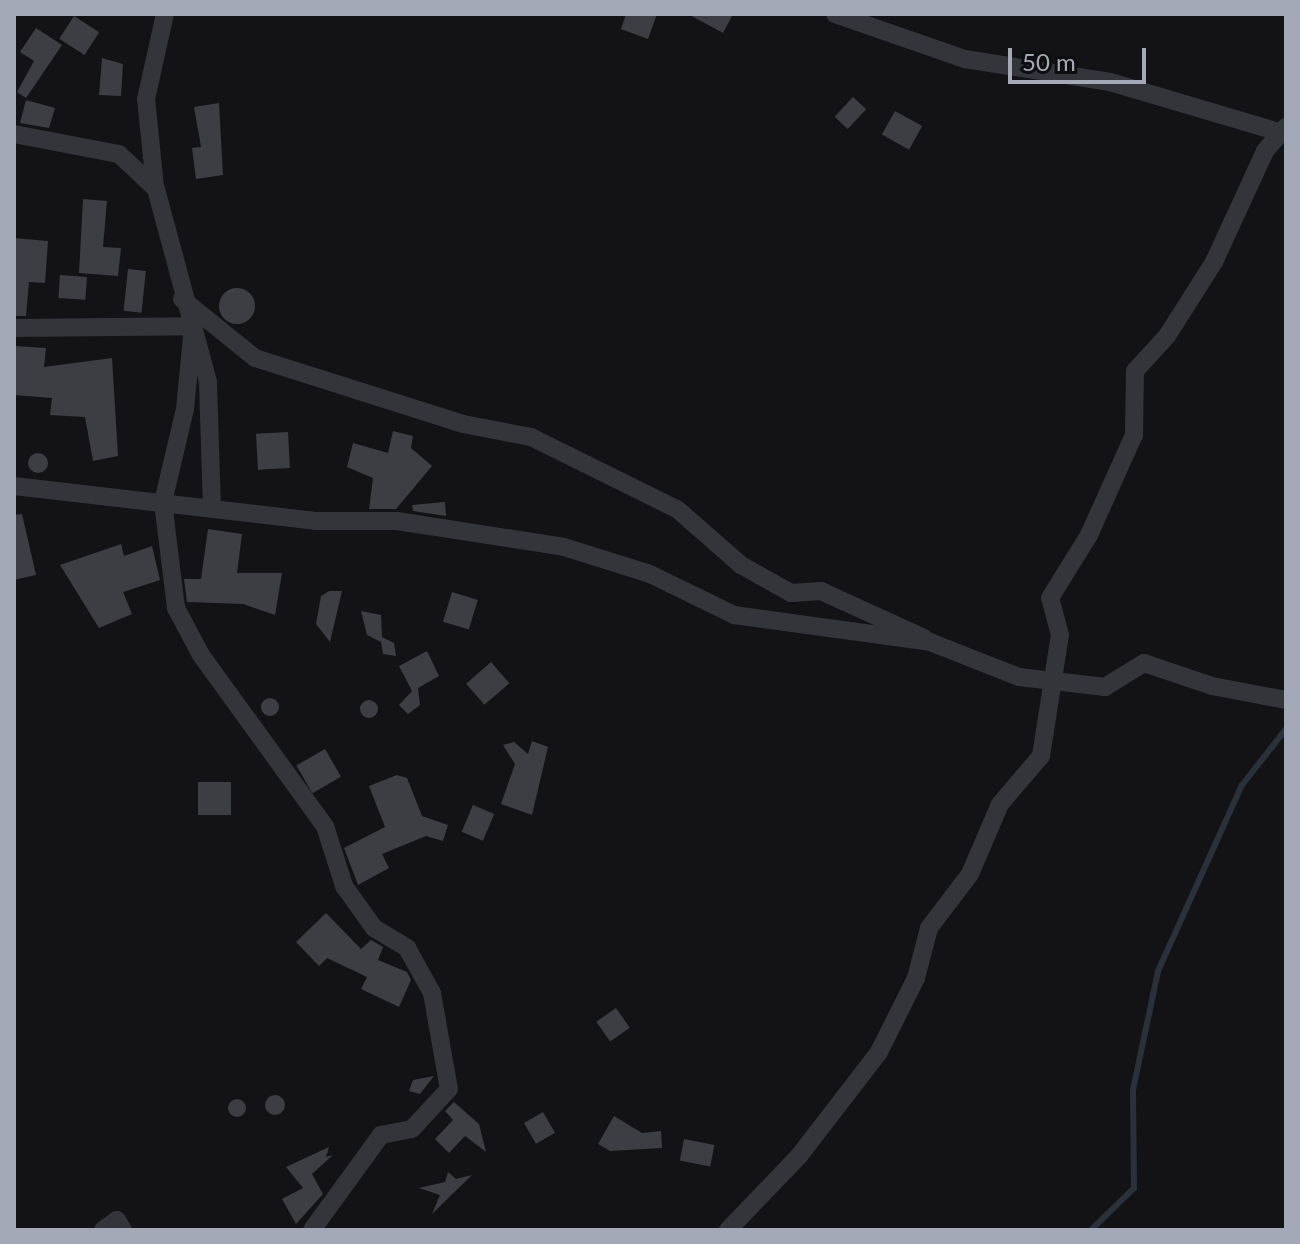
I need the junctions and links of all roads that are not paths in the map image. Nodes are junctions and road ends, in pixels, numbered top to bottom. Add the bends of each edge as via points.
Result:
1 (165, 14) edge
2 (835, 14) edge
3 (1285, 132) edge
4 (14, 134) edge
5 (156, 189) junction
6 (180, 298) junction
7 (193, 326) junction
8 (14, 328) edge
9 (14, 486) edge
10 (163, 502) junction
11 (212, 508) junction
12 (930, 642) junction
13 (1057, 681) junction
14 (1286, 700) edge
15 (103, 1230) edge
16 (123, 1230) edge
17 (312, 1230) edge
18 (728, 1230) edge

1 - 5 street via 146,99
2 - 3 street via 965,59 1110,82
3 - 13 street via 1265,151 1214,262 1167,336 1135,371 1134,435 1089,535 1050,598 1060,635
4 - 5 street via 119,154
5 - 6 street
6 - 7 street
6 - 12 street via 255,358 463,424 531,437 677,509 741,565 791,593 821,591 894,619
7 - 8 street
7 - 10 street via 185,409
7 - 11 street via 208,382
9 - 10 street
10 - 11 street
10 - 17 street via 176,608 201,655 325,826 344,886 374,928 407,948 432,993 449,1089 412,1129 381,1135
11 - 12 street via 315,521 397,521 564,547 650,574 734,615
12 - 13 street via 1019,677
13 - 14 street via 1105,687 1144,663 1212,686
13 - 18 street via 1041,756 1000,804 970,874 929,928 916,978 879,1052 799,1156
15 - 16 street via 117,1220

